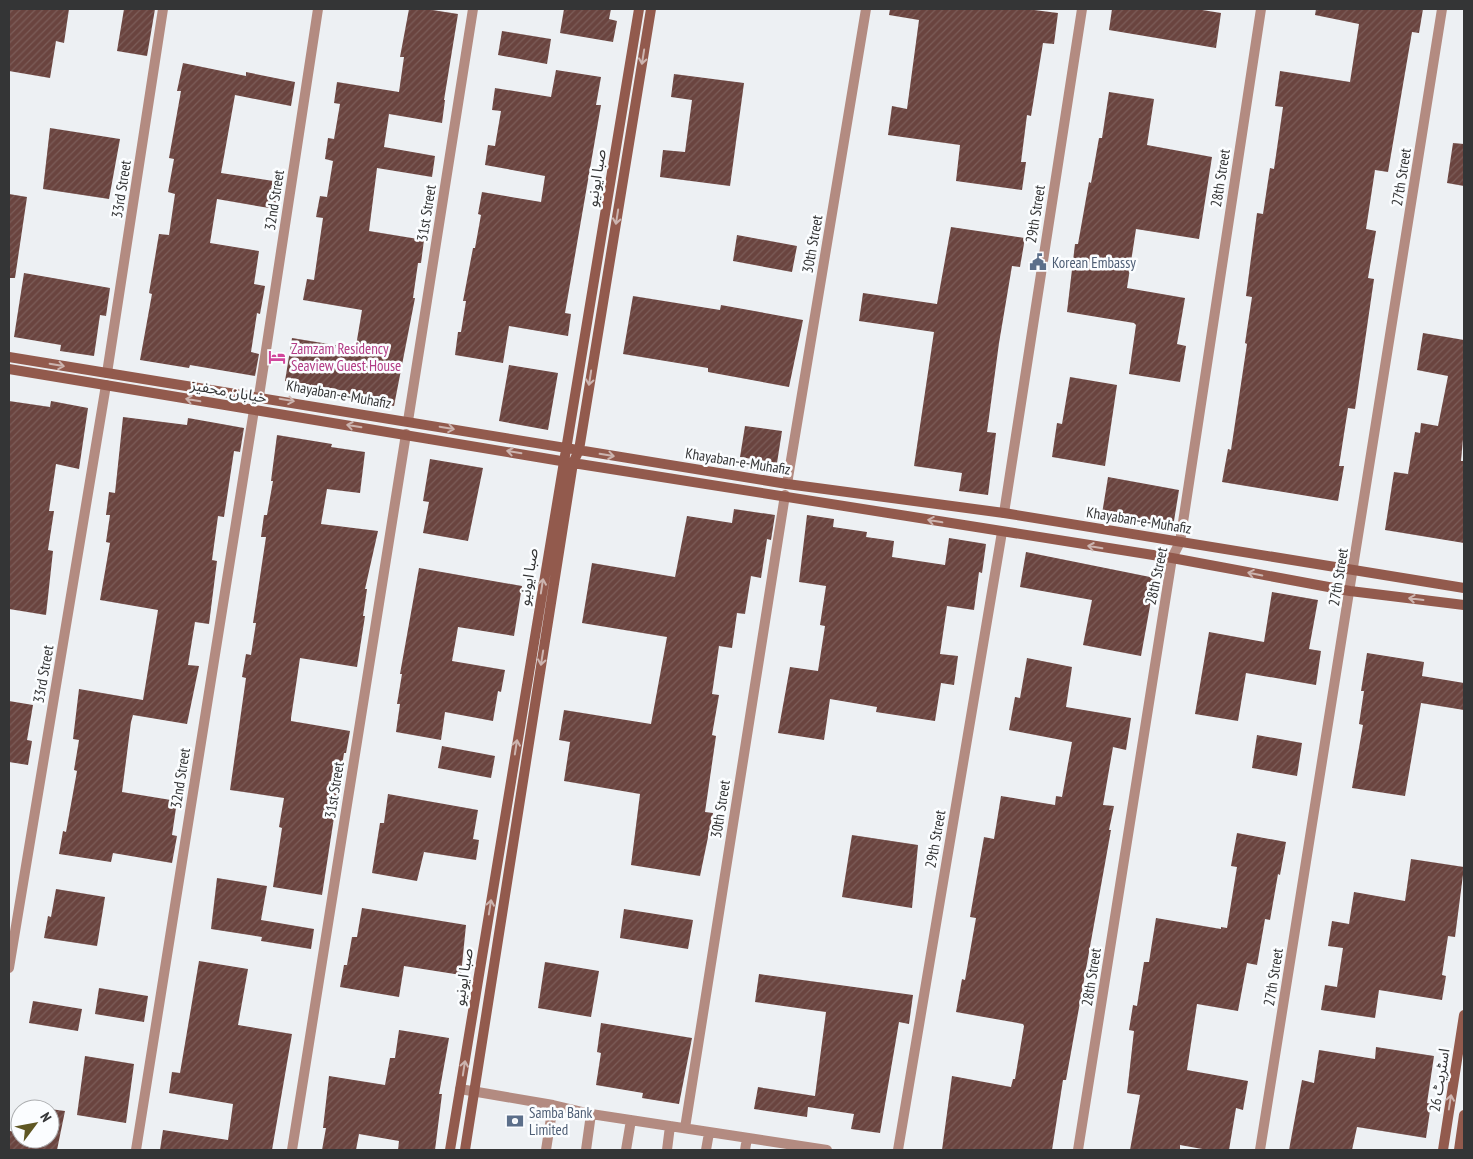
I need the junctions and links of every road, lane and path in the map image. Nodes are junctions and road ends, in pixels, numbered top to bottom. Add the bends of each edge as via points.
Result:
1 (163, 9) edge
2 (318, 9) edge
3 (473, 9) edge
4 (639, 9) edge
5 (651, 9) edge
6 (866, 9) edge
7 (1082, 9) edge
8 (1261, 9) edge
9 (1442, 9) edge
10 (9, 357) edge
11 (9, 369) edge
12 (108, 373) junction
13 (174, 383) junction
14 (106, 385) junction
15 (172, 396) junction
16 (259, 396) junction
17 (254, 410) junction
18 (408, 421) junction
19 (406, 434) junction
20 (566, 449) junction
21 (579, 450) junction
22 (567, 461) junction
23 (787, 484) junction
24 (785, 495) junction
25 (1004, 513) junction
26 (1002, 532) junction
27 (1180, 542) junction
28 (1172, 558) junction
29 (1354, 570) junction
30 (1464, 588) edge
31 (1350, 591) junction
32 (1464, 605) edge
33 (9, 968) edge
34 (1464, 1015) edge
35 (460, 1089) junction
36 (473, 1090) junction
37 (553, 1105) junction
38 (591, 1114) junction
39 (1464, 1115) edge
40 (631, 1120) junction
41 (670, 1126) junction
42 (686, 1128) junction
43 (709, 1133) junction
44 (747, 1138) junction
45 (785, 1147) edge
46 (136, 1150) edge
47 (292, 1150) edge
48 (450, 1150) edge
49 (465, 1150) edge
50 (546, 1150) edge
51 (586, 1150) edge
52 (626, 1150) edge
53 (667, 1150) edge
54 (706, 1150) edge
55 (745, 1150) edge
56 (827, 1150) edge
57 (898, 1150) edge
58 (1078, 1150) edge
59 (1260, 1150) edge
60 (1443, 1150) edge
61 (1459, 1150) edge

1 - 12 street, 33rd Street
2 - 16 street, 32nd Street
3 - 18 street, 31st Street
4 - 20 street, صبا ایونیو
5 -> 21 street, صبا ایونیو
6 - 23 street, 30th Street
7 - 25 street, 29th Street
8 - 27 street, 28th Street
9 - 29 street, 27th Street
10 -> 12 street, Khayaban-e-Muhafiz
11 - 14 street, خیابان محفیز
12 - 13 street, Khayaban-e-Muhafiz
13 - 15 street
13 - 16 street, Khayaban-e-Muhafiz
14 - 15 street, خیابان محفیز
14 - 33 street, 33rd Street
17 -> 15 street, خیابان محفیز
16 -> 18 street, Khayaban-e-Muhafiz
19 -> 17 street, خیابان محفیز
17 - 46 street, 32nd Street
18 -> 20 street, Khayaban-e-Muhafiz
22 -> 19 street, خیابان محفیز
19 - 47 street, 31st Street
20 - 21 street, Khayaban-e-Muhafiz
20 - 22 street, صبا ایونیو
21 - 22 street, صبا ایونیو
21 -> 23 street, Khayaban-e-Muhafiz
22 - 24 street, Khayaban-e-Muhafiz
35 -> 22 street, صبا ایونیو
22 -> 36 street, صبا ایونیو
23 - 25 street, Khayaban-e-Muhafiz
26 -> 24 street, Khayaban-e-Muhafiz
24 - 42 street, 30th Street
25 - 27 street, Khayaban-e-Muhafiz
28 -> 26 street, Khayaban-e-Muhafiz
26 - 57 street, 29th Street
27 - 28 street, 28th Street
27 - 29 street, Khayaban-e-Muhafiz
31 -> 28 street, Khayaban-e-Muhafiz
28 - 58 street, 28th Street
29 - 30 street, Khayaban-e-Muhafiz
29 - 31 street, 27th Street
32 -> 31 street, Khayaban-e-Muhafiz
31 - 59 street, 27th Street
60 -> 34 street, اسٹریٹ 26
35 - 36 street
35 - 48 street, صبا ایونیو
36 - 37 street
36 - 49 street, صبا ایونیو
37 - 38 street
37 - 50 street
38 - 40 street
38 - 51 street
39 - 61 street, اسٹریٹ 26
40 - 41 street
40 - 52 street
41 - 42 street
41 - 53 street
42 - 43 street
43 - 44 street
43 - 54 street
44 - 45 street
44 - 55 street
45 - 56 street

